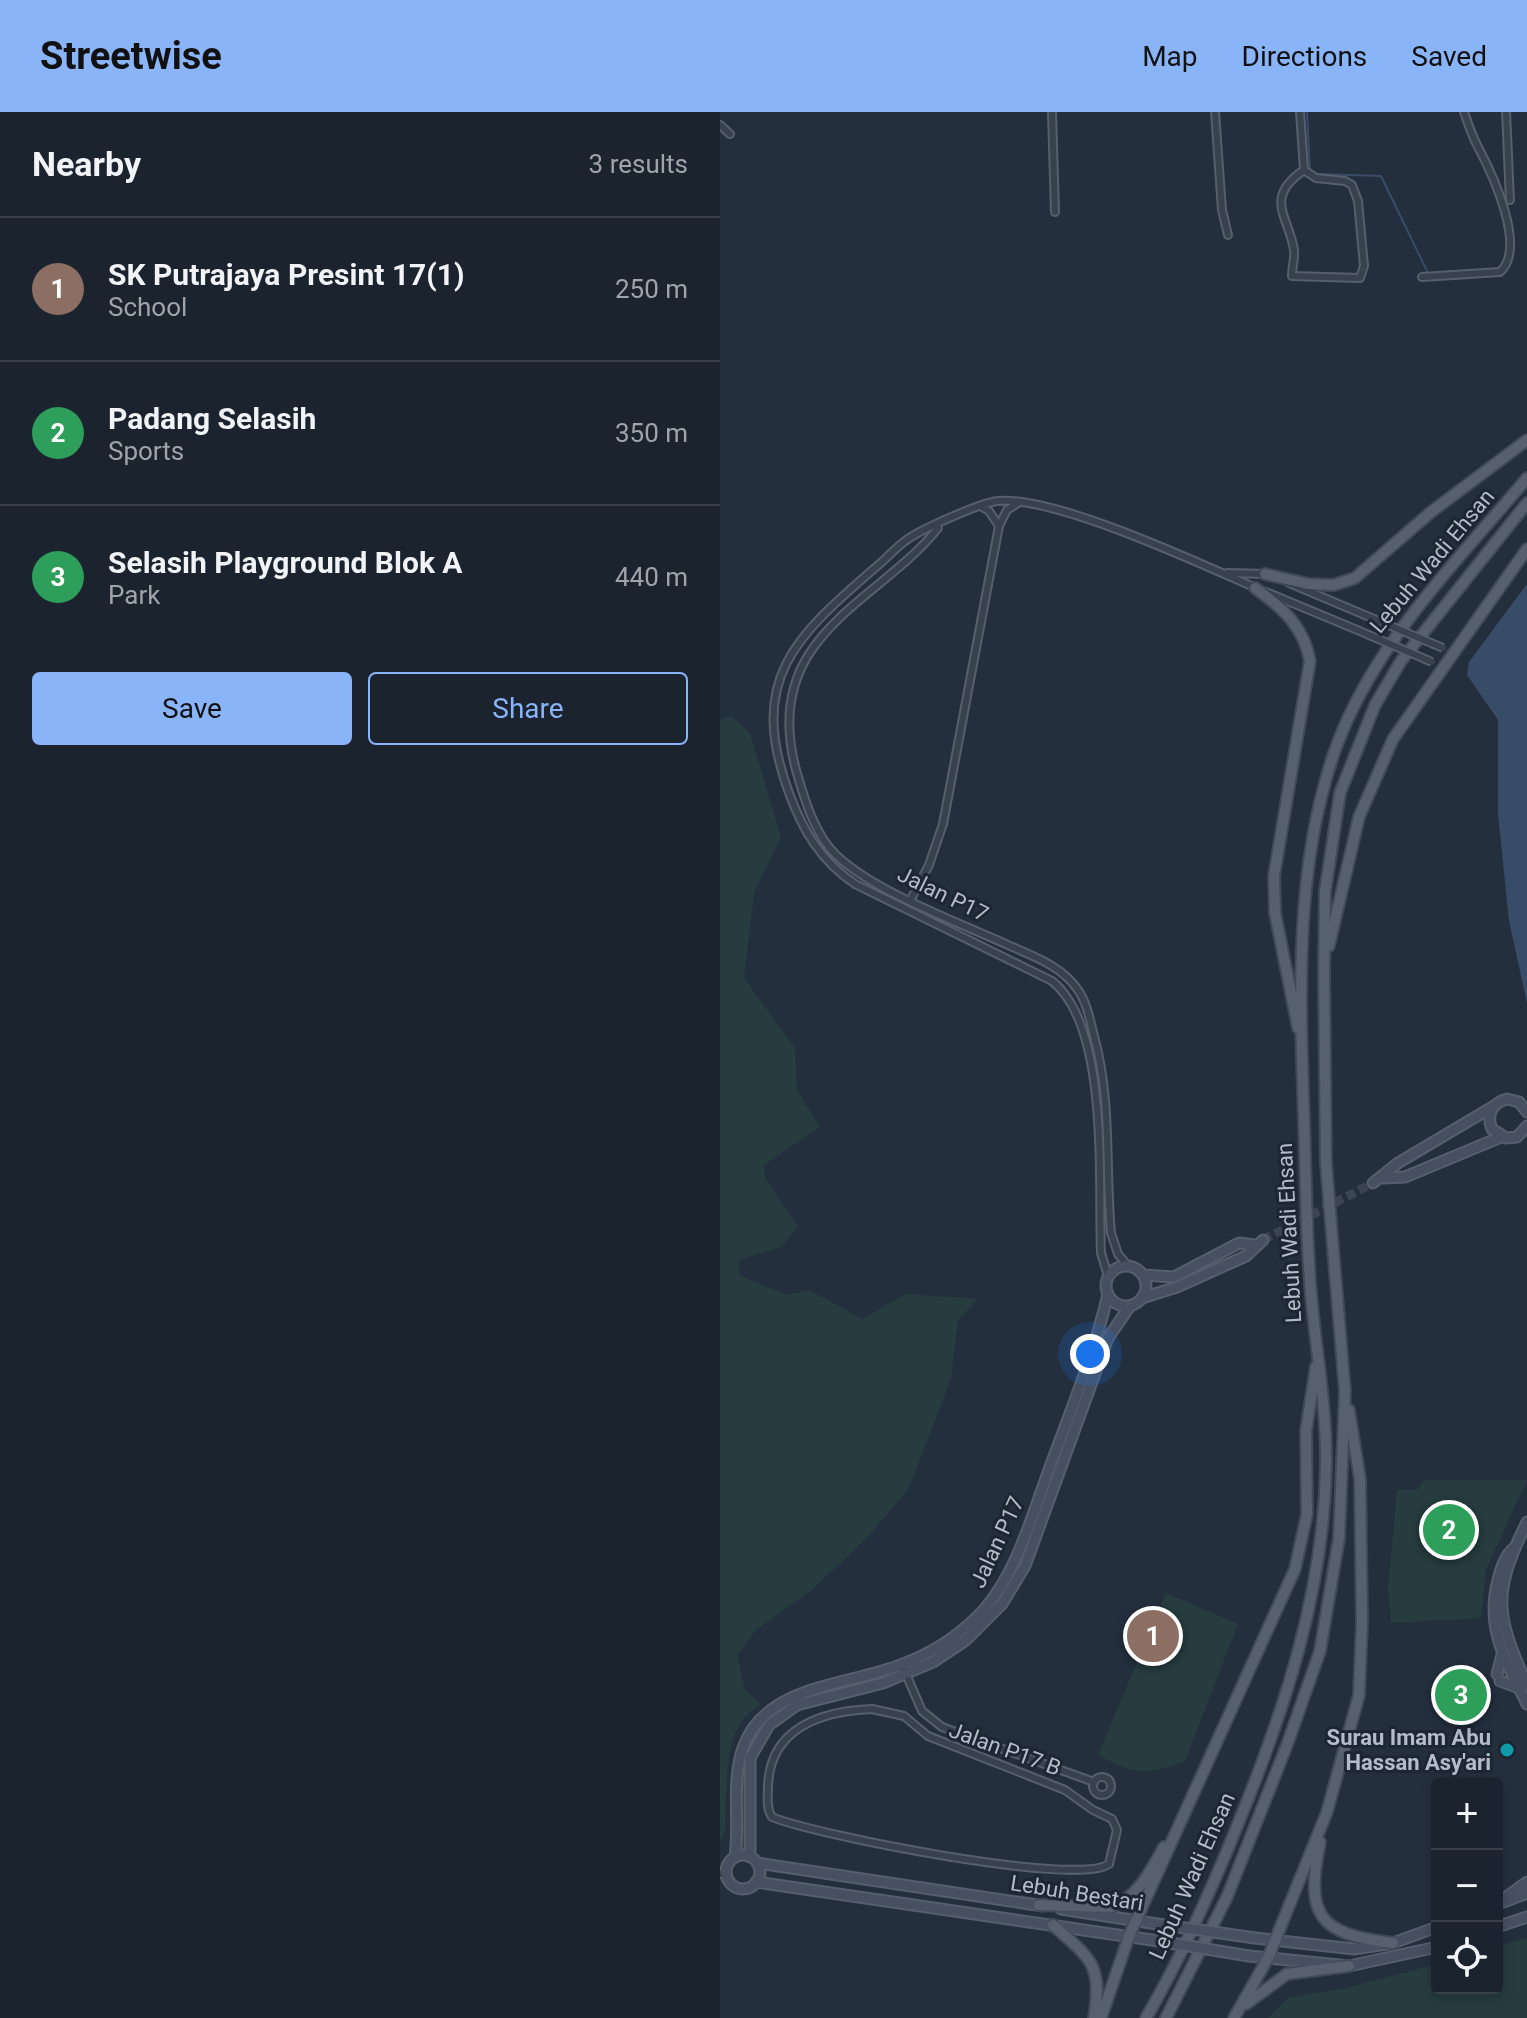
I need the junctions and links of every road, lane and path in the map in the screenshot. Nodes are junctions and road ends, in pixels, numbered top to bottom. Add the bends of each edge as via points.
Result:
1 (1052, 112) edge
2 (1215, 112) edge
3 (1300, 112) edge
4 (1464, 112) edge
5 (1506, 112) edge
6 (720, 125) edge
7 (730, 134) dead end
8 (1304, 170) junction
9 (1510, 202) junction
10 (1055, 212) dead end
11 (1228, 235) dead end
12 (1422, 277) dead end
13 (1527, 440) edge
14 (1527, 478) edge
15 (1018, 503) junction
16 (1527, 503) edge
17 (979, 505) junction
18 (940, 525) junction
19 (999, 526) junction
20 (1527, 549) edge
21 (1221, 573) junction
22 (1265, 574) junction
23 (1255, 588) junction
24 (831, 605) junction
25 (844, 616) junction
26 (1455, 652) junction
27 (1444, 667) junction
28 (836, 856) junction
29 (827, 865) junction
30 (911, 899) junction
31 (1324, 975) junction
32 (1301, 1046) junction
33 (1494, 1106) junction
34 (1527, 1112) edge
35 (1527, 1126) edge
36 (1506, 1137) junction
37 (1527, 1141) edge
38 (1128, 1266) junction
39 (1143, 1275) junction
40 (1108, 1276) junction
41 (1108, 1294) junction
42 (1142, 1298) junction
43 (1130, 1306) junction
44 (1317, 1363) junction
45 (1345, 1392) junction
46 (1527, 1522) edge
47 (1515, 1547) junction
48 (1502, 1654) junction
49 (1515, 1669) junction
50 (904, 1670) junction
51 (1523, 1686) edge
52 (1527, 1704) edge
53 (995, 1746) junction
54 (989, 1760) junction
55 (1207, 1767) junction
56 (1094, 1782) junction
57 (1096, 1793) junction
58 (1085, 1805) junction
59 (1327, 1812) junction
60 (735, 1857) junction
61 (754, 1860) junction
62 (723, 1874) edge
63 (756, 1882) junction
64 (1527, 1882) edge
65 (1527, 1893) edge
66 (1503, 1900) edge
67 (1503, 1903) edge
68 (1039, 1905) junction
69 (1527, 1917) edge
70 (1136, 1921) junction
71 (1053, 1925) junction
72 (1503, 1925) edge
73 (1527, 1925) edge
74 (1503, 1927) edge
75 (1431, 1929) edge
76 (1129, 1936) junction
77 (1276, 1940) junction
78 (1393, 1943) junction
79 (1431, 1949) edge
80 (1268, 1958) junction
81 (1349, 1966) junction
82 (1237, 2014) edge
83 (1094, 2018) edge
84 (1101, 2018) edge
85 (1146, 2018) edge
86 (1166, 2018) edge

1 - 10 street
2 - 11 street
3 - 8 street
4 - 9 street via 1476,145
5 - 9 street
6 - 7 street
8 - 8 street via 1282,198 1283,222 1294,247 1292,276 1360,278 1364,266 1357,194 1345,181 1316,178
9 - 12 street via 1516,245 1505,271
13 - 22 main road via 1355,578 1334,585 1308,584
14 - 32 main road, Lebuh Wadi Ehsan via 1383,652 1336,747 1310,840
15 - 17 street, Jalan P17
15 - 19 street via 1007,510
15 - 21 street, Jalan P17 via 1111,529
16 - 31 main road, Lebuh Wadi Ehsan via 1401,661 1355,749 1330,843
17 - 18 street, Jalan P17
17 - 19 street
18 - 24 street, Jalan P17 via 909,537
18 - 25 street, Jalan P17 via 919,553
19 - 30 street via 943,824
20 - 26 main road
21 - 22 street, Jalan P17
21 - 23 street, Jalan P17
22 - 26 street, Jalan P17, bridge
23 - 27 street, Jalan P17, bridge
23 - 32 main road via 1306,637 1310,661 1274,876 1275,913
24 - 25 street
24 - 29 street, Jalan P17 via 798,643 782,673 771,727 796,811
25 - 28 street, Jalan P17 via 810,652 795,678 789,716 800,782
26 - 27 main road
27 - 31 main road via 1393,739 1359,817
28 - 29 street
28 - 30 street, Jalan P17
29 - 40 street, Jalan P17 via 855,884 1052,981 1070,1000 1094,1072 1101,1253
30 - 38 street, Jalan P17 via 1053,967 1084,999 1107,1095 1111,1233
31 - 45 main road, Lebuh Wadi Ehsan via 1326,1163
32 - 44 main road, Lebuh Wadi Ehsan
33 - 34 street via 1513,1099
33 - 36 street via 1489,1123
33 - 36 street via 1378,1180 1405,1177
35 - 36 street
36 - 37 street
38 - 39 street
38 - 40 street
39 - 42 street
39 - 42 street via 1174,1277 1239,1243 1259,1242 1246,1256
40 - 41 street
41 - 43 street via 1117,1304
41 - 50 street, Jalan P17 via 1094,1349 1003,1581 976,1618
42 - 43 street
43 - 50 street, Jalan P17 via 1108,1338 1014,1587 966,1640
44 - 55 main road via 1306,1431 1307,1514 1295,1569
44 - 85 main road, Lebuh Wadi Ehsan via 1326,1463 1321,1546 1302,1644 1266,1755 1211,1891
45 - 59 main road via 1360,1479 1359,1695
45 - 86 main road, Lebuh Wadi Ehsan via 1339,1538 1320,1651 1227,1897
46 - 47 street
47 - 48 street via 1500,1570 1493,1604
47 - 49 street via 1500,1614
48 - 49 street
48 - 51 street via 1498,1678
49 - 51 street
50 - 53 street, Jalan P17 B via 930,1719
50 - 60 street, Jalan P17 via 788,1699 754,1727 739,1769
50 - 61 street, Jalan P17 via 797,1705 769,1725 750,1758
51 - 52 street
53 - 54 street
53 - 56 street, Jalan P17 B
54 - 58 street via 1065,1790
54 - 58 street via 928,1736 904,1716 855,1711 801,1726 778,1744 770,1764 769,1811 776,1819 931,1854 1017,1868 1102,1868 1113,1856 1116,1825
55 - 68 main road via 1146,1880 1129,1897 1111,1907
55 - 70 main road
56 - 57 street
56 - 57 street via 1101,1777 1111,1784 1106,1794
57 - 58 street
59 - 77 main road
59 - 78 main road via 1312,1879 1315,1904 1323,1918 1346,1935
60 - 61 street
60 - 62 street
61 - 63 street
61 - 68 street, Lebuh Bestari
62 - 63 street via 741,1889
63 - 71 street, Lebuh Bestari
64 - 66 street
65 - 67 street
68 - 70 street, Lebuh Bestari
69 - 72 street
70 - 76 main road
70 - 77 street, Lebuh Bestari, bridge
71 - 76 street, Lebuh Bestari
71 - 83 main road via 1079,1945 1094,1969
73 - 74 street
75 - 78 street, Lebuh Bestari
76 - 80 street, Lebuh Bestari, bridge
76 - 84 main road
77 - 78 street, Lebuh Bestari via 1354,1949
77 - 80 main road
79 - 81 street, Lebuh Bestari
80 - 81 street, Lebuh Bestari
80 - 82 main road
81 - 82 main road via 1287,1974

